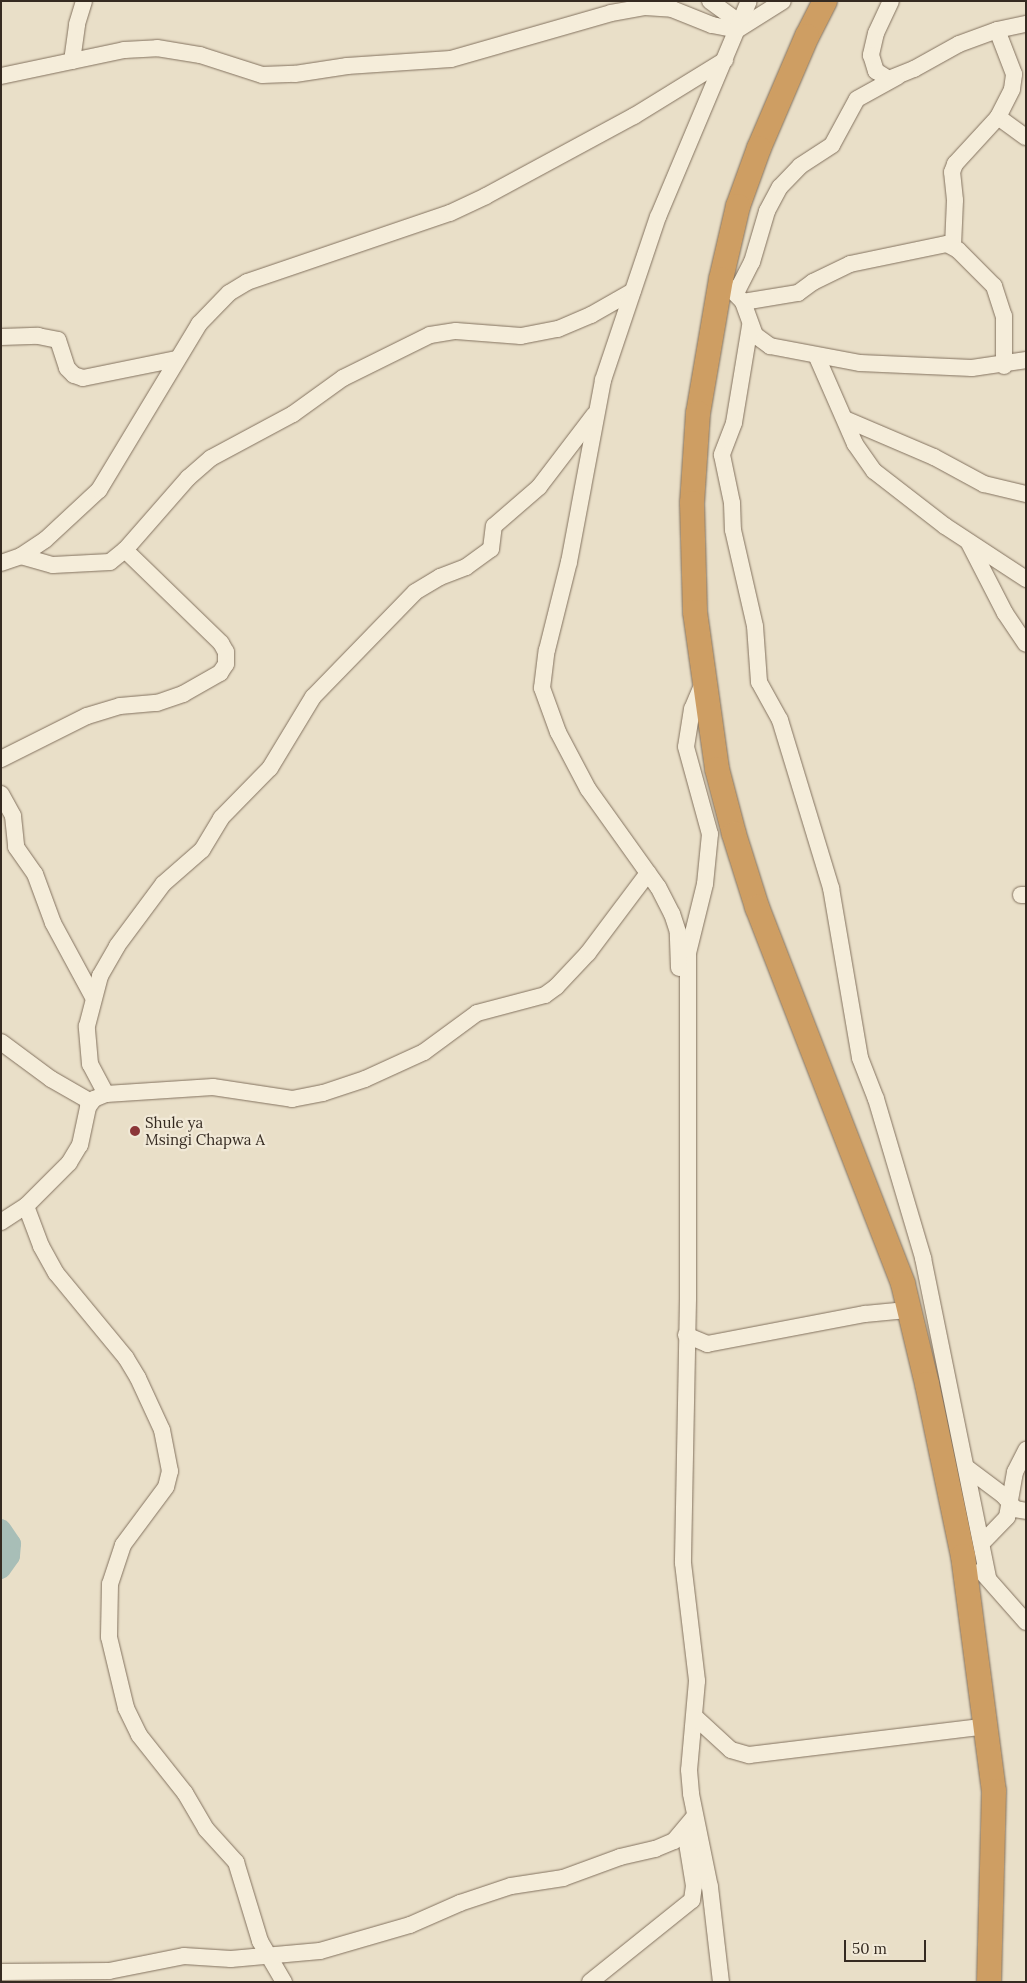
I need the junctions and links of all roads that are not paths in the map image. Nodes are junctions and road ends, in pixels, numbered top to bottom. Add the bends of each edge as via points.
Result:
1 (84, 1) edge
2 (710, 1) edge
3 (749, 1) edge
4 (783, 1) edge
5 (825, 1) edge
6 (891, 1) edge
7 (1026, 24) edge
8 (738, 26) junction
9 (997, 30) junction
10 (725, 60) junction
11 (72, 62) junction
12 (1, 76) edge
13 (897, 77) junction
14 (998, 117) junction
15 (1026, 137) edge
16 (954, 246) junction
17 (633, 291) junction
18 (733, 291) junction
19 (750, 326) junction
20 (1, 337) edge
21 (817, 357) junction
22 (176, 359) junction
23 (1026, 360) edge
24 (1004, 366) junction
25 (596, 412) junction
26 (846, 419) junction
27 (1026, 494) edge
28 (969, 542) junction
29 (125, 550) junction
30 (21, 556) junction
31 (1, 562) edge
32 (1026, 579) edge
33 (1020, 630) edge
34 (1026, 644) edge
35 (704, 681) junction
36 (1, 759) edge
37 (1, 794) edge
38 (648, 873) junction
39 (93, 997) junction
40 (686, 1020) junction
41 (1, 1042) edge
42 (106, 1094) junction
43 (91, 1102) junction
44 (26, 1206) junction
45 (1, 1222) edge
46 (908, 1310) junction
47 (686, 1335) junction
48 (1026, 1450) edge
49 (967, 1468) junction
50 (1011, 1502) junction
51 (1026, 1511) edge
52 (983, 1542) junction
53 (963, 1556) junction
54 (988, 1577) junction
55 (1026, 1622) edge
56 (694, 1717) junction
57 (987, 1726) junction
58 (694, 1817) junction
59 (685, 1831) junction
60 (270, 1956) junction
61 (1, 1972) edge
62 (284, 1982) edge
63 (590, 1982) edge
64 (721, 1982) edge
65 (989, 1982) edge

1 - 11 street via 76,24
2 - 8 street
3 - 8 street
4 - 8 street
5 - 18 highway via 759,148 738,206
6 - 13 street via 870,55 876,71 883,77
7 - 9 street
8 - 10 street
8 - 11 street via 712,25 672,9 645,7 611,13 451,59 346,66 295,74 262,74 200,55 156,48 124,50
9 - 13 street via 959,44
9 - 14 street via 1014,74 1008,101
10 - 17 street via 658,217
10 - 22 street via 634,116 486,196 450,212 247,282 229,293 199,324
11 - 12 street
13 - 18 street via 857,99 832,145 800,166 780,187 767,211 752,262
14 - 15 street
14 - 16 street via 955,164 952,172
16 - 18 street via 937,244 867,260 829,273 798,293
16 - 24 street via 994,286 1004,316
17 - 25 street via 603,380
17 - 29 street via 558,329 521,336 456,331 430,335 388,359 343,378 293,414 212,458 188,478
18 - 19 street
18 - 35 highway via 698,413 692,503 695,612
19 - 21 street via 763,344
19 - 49 street via 734,423 722,455 732,503 733,530 755,626 759,682 780,720 831,888 860,1058 876,1099 923,1258
20 - 22 street via 38,336 58,340 67,368 83,378
21 - 24 street via 860,363 972,368
21 - 26 street
22 - 30 street via 99,490 45,540
23 - 24 street
25 - 38 street via 542,688 558,732 588,789
25 - 39 street via 539,487 494,526 490,549 466,567 415,592 313,697 270,768 220,818 202,850 163,884 117,946 100,976
26 - 27 street via 934,457 984,484
26 - 28 street via 861,454 874,471
28 - 32 street
28 - 33 street
29 - 30 street via 110,562 78,566 54,565
29 - 36 street via 221,642 226,652 226,664 220,673 184,694 157,703 120,706 87,716
30 - 31 street
33 - 34 street
35 - 40 street via 692,710 686,747 710,834 705,884 688,953
35 - 46 highway via 717,768 754,898 903,1284
37 - 39 street via 13,816 16,847 34,874 53,923
38 - 40 street via 672,914 678,932
38 - 42 street via 588,953 556,987 544,995 477,1013 424,1052 365,1079 292,1099 213,1087
39 - 42 street via 87,1026 90,1064
40 - 47 street
41 - 43 street via 51,1079
42 - 43 street
43 - 44 street via 75,1154
44 - 45 street
44 - 60 street via 41,1246 56,1273 126,1358 138,1378 162,1430 169,1463 166,1487 123,1545 110,1584 109,1637 126,1708 139,1735 185,1794 206,1829 236,1862 243,1875 260,1941
46 - 47 street via 865,1314 707,1344
46 - 53 highway
47 - 56 street via 683,1563 697,1681
48 - 50 street via 1016,1472
49 - 50 street
49 - 52 street
50 - 51 street via 1019,1512
50 - 52 street via 1001,1526
52 - 54 street
53 - 54 street
53 - 57 highway
54 - 55 street
56 - 57 street via 731,1750 749,1755
56 - 58 street via 690,1770
57 - 65 highway via 994,1791
58 - 59 street
58 - 64 street via 710,1887
59 - 60 street via 674,1841 655,1849 620,1857 563,1878 511,1886 460,1903 410,1925 320,1951
59 - 63 street via 694,1886 692,1900
60 - 61 street via 220,1959 193,1955 109,1971
60 - 62 street

